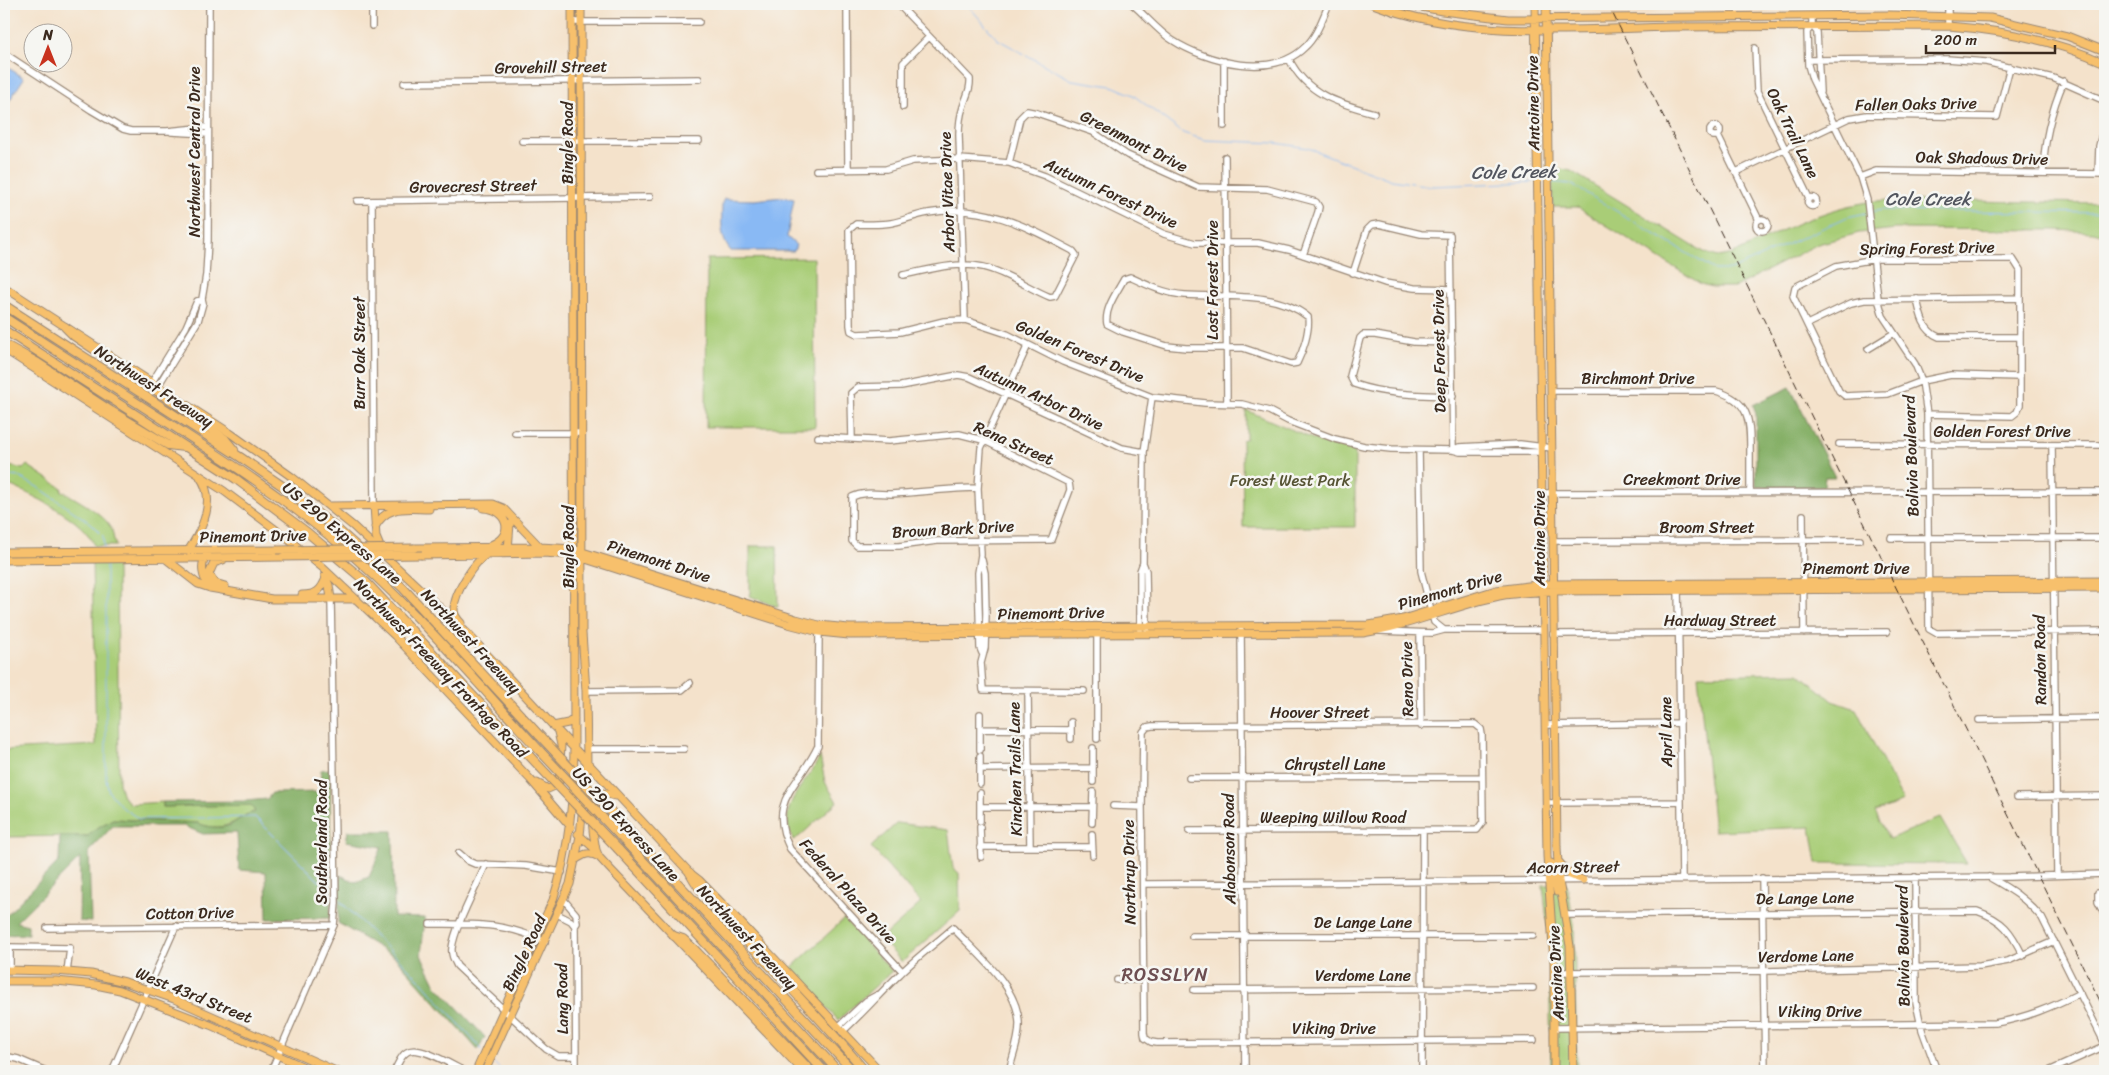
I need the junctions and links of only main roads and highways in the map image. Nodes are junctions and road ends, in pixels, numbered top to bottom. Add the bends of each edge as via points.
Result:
1 (572, 4) edge
2 (581, 4) edge
3 (1373, 4) edge
4 (1406, 4) edge
5 (1535, 4) edge
6 (1546, 4) edge
7 (1889, 15) junction
8 (1675, 17) junction
9 (1737, 17) junction
10 (1604, 18) junction
11 (1536, 19) junction
12 (1546, 19) junction
13 (1888, 26) junction
14 (1675, 27) junction
15 (1737, 27) junction
16 (2035, 27) junction
17 (1604, 29) junction
18 (1535, 30) junction
19 (1546, 30) junction
20 (2033, 37) junction
21 (2105, 52) edge
22 (2105, 63) edge
23 (1539, 260) junction
24 (1550, 260) junction
25 (4, 287) edge
26 (4, 305) edge
27 (4, 317) edge
28 (572, 317) junction
29 (581, 317) junction
30 (1540, 319) junction
31 (1551, 319) junction
32 (65, 327) junction
33 (4, 330) edge
34 (4, 344) edge
35 (4, 349) edge
36 (1542, 391) junction
37 (1550, 391) junction
38 (186, 447) junction
39 (240, 457) junction
40 (198, 475) junction
41 (573, 484) junction
42 (582, 484) junction
43 (374, 504) junction
44 (328, 506) junction
45 (503, 508) junction
46 (375, 527) junction
47 (540, 547) junction
48 (244, 550) junction
49 (508, 550) junction
50 (188, 551) junction
51 (486, 551) junction
52 (4, 552) edge
53 (383, 552) junction
54 (573, 552) junction
55 (582, 554) junction
56 (137, 555) junction
57 (50, 556) junction
58 (204, 558) junction
59 (232, 558) junction
60 (165, 559) junction
61 (4, 560) edge
62 (323, 568) junction
63 (326, 578) junction
64 (2105, 581) edge
65 (2053, 585) junction
66 (210, 588) junction
67 (1544, 588) junction
68 (1552, 588) junction
69 (2105, 588) edge
70 (331, 599) junction
71 (358, 599) junction
72 (1431, 613) junction
73 (1369, 628) junction
74 (1144, 630) junction
75 (1061, 631) junction
76 (467, 633) junction
77 (582, 633) junction
78 (574, 634) junction
79 (1544, 664) junction
80 (1554, 664) junction
81 (574, 719) junction
82 (556, 729) junction
83 (574, 748) junction
84 (587, 763) junction
85 (523, 772) junction
86 (622, 800) junction
87 (571, 827) junction
88 (580, 836) junction
89 (597, 853) junction
90 (575, 860) junction
91 (1558, 861) junction
92 (690, 873) junction
93 (562, 874) junction
94 (1583, 880) road end
95 (1554, 881) junction
96 (557, 914) junction
97 (674, 936) junction
98 (7, 970) edge
99 (56, 971) junction
100 (4, 981) edge
101 (56, 981) junction
102 (214, 1016) junction
103 (210, 1025) junction
104 (494, 1030) junction
105 (502, 1034) junction
106 (487, 1068) edge
107 (313, 1071) edge
108 (334, 1071) edge
109 (476, 1071) edge
110 (803, 1071) edge
111 (811, 1071) edge
112 (824, 1071) edge
113 (838, 1071) edge
114 (853, 1071) edge
115 (865, 1071) edge
116 (880, 1071) edge
117 (1554, 1071) edge
118 (1573, 1071) edge

1 - 28 main road, Bingle Road
2 - 29 main road, Bingle Road
3 - 18 main road via 1393,12 1455,23
4 - 11 main road via 1508,19
5 - 11 main road, Antoine Drive
6 - 12 main road, Antoine Drive
7 - 9 main road
7 - 13 main road
7 - 16 main road via 1990,18
8 - 9 main road
8 - 10 main road
8 - 14 main road
9 - 15 main road
10 - 12 main road
10 - 17 main road
11 - 12 main road
11 - 18 main road, Antoine Drive
12 - 19 main road, Antoine Drive
13 - 15 main road
13 - 20 main road via 1988,29
14 - 15 main road
14 - 17 main road
16 - 20 main road
16 - 21 main road via 2068,36
17 - 19 main road
18 - 19 main road
18 - 23 main road, Antoine Drive
19 - 24 main road, Antoine Drive
20 - 22 main road
23 - 24 main road
23 - 30 main road, Antoine Drive
24 - 31 main road, Antoine Drive
25 - 32 main road
26 - 39 highway, Northwest Freeway
27 - 113 highway, US 290 Express Lane, bridge via 231,462 318,526 366,568 423,624
28 - 29 main road
28 - 41 main road, Bingle Road
29 - 42 main road, Bingle Road
30 - 31 main road
30 - 36 main road, Antoine Drive
31 - 37 main road, Antoine Drive
32 - 39 highway via 225,439
32 - 44 main road via 254,449
33 - 38 highway, Northwest Freeway
34 - 38 highway via 168,444
35 - 40 main road, Northwest Freeway Frontage Road
36 - 37 main road
36 - 67 main road, Antoine Drive
37 - 68 main road, Antoine Drive
38 - 112 highway, Northwest Freeway, bridge via 266,500 366,582
39 - 114 highway, Northwest Freeway, bridge via 335,527 432,618
40 - 50 main road via 208,495 207,508 198,537
40 - 62 main road, Northwest Freeway Frontage Road via 249,509
41 - 42 main road
41 - 54 main road, Bingle Road
42 - 55 main road, Bingle Road
43 - 44 main road
43 - 45 main road via 493,504
43 - 46 main road
44 - 53 main road
45 - 47 main road
45 - 49 main road via 510,520
46 - 51 main road via 381,517 394,510 490,508 503,517 505,531 499,542
46 - 53 main road
47 - 49 main road, Pinemont Drive
47 - 54 main road, Pinemont Drive
48 - 50 main road, Pinemont Drive
48 - 51 main road, Pinemont Drive, bridge via 414,548
48 - 58 main road via 207,554
49 - 51 main road, Pinemont Drive
49 - 54 main road, Pinemont Drive
50 - 56 main road, Pinemont Drive
51 - 59 main road, Pinemont Drive, bridge
51 - 76 main road via 466,578 454,607 455,615
52 - 57 main road, Pinemont Drive
53 - 76 main road
54 - 55 main road, Pinemont Drive
54 - 78 main road, Bingle Road
55 - 75 main road, Pinemont Drive via 788,624 819,628
55 - 77 main road, Bingle Road
56 - 57 main road, Pinemont Drive
56 - 60 main road, Pinemont Drive
57 - 61 main road, Pinemont Drive
58 - 59 main road, Pinemont Drive
58 - 60 main road, Pinemont Drive
58 - 66 main road via 203,574
59 - 63 main road via 212,565 209,577 215,583 278,595 311,595 319,591
60 - 66 main road via 198,584
62 - 63 main road
62 - 71 main road, Northwest Freeway Frontage Road
63 - 70 main road
64 - 65 main road, Pinemont Drive
65 - 68 main road, Pinemont Drive
65 - 69 main road, Pinemont Drive
66 - 70 main road via 272,599
67 - 68 main road, Pinemont Drive
67 - 72 main road, Pinemont Drive via 1513,587
67 - 79 main road, Antoine Drive
68 - 80 main road, Antoine Drive
70 - 71 main road
71 - 85 main road, Northwest Freeway Frontage Road
72 - 73 main road, Pinemont Drive
72 - 73 main road, Pinemont Drive via 1378,630
73 - 74 main road, Pinemont Drive
74 - 75 main road, Pinemont Drive
74 - 75 main road, Pinemont Drive via 1096,634
76 - 82 main road
77 - 78 main road
77 - 84 main road, Bingle Road
78 - 81 main road, Bingle Road
79 - 80 main road
79 - 95 main road, Antoine Drive via 1547,849
80 - 91 main road, Antoine Drive
81 - 82 main road
81 - 83 main road, Bingle Road
82 - 83 main road
82 - 85 main road via 561,745 558,785 544,788
83 - 84 main road
83 - 87 main road, Bingle Road
84 - 86 main road
84 - 88 main road, Bingle Road
85 - 87 main road, Northwest Freeway Frontage Road
86 - 89 main road via 603,792 595,798 592,822
86 - 92 main road
87 - 88 main road, Northwest Freeway Frontage Road
87 - 93 main road, Bingle Road
88 - 89 main road, Northwest Freeway Frontage Road
88 - 90 main road, Bingle Road
89 - 90 main road via 588,853
89 - 97 main road, Northwest Freeway Frontage Road
90 - 96 main road, Bingle Road via 570,884
91 - 94 main road via 1570,875
91 - 95 main road, Antoine Drive
92 - 115 highway via 724,917
92 - 116 main road
93 - 96 main road
93 - 104 main road, Bingle Road via 537,938
95 - 117 main road, Antoine Drive
95 - 118 main road, Antoine Drive via 1563,900 1572,971
96 - 105 main road, Bingle Road
97 - 110 main road, Northwest Freeway Frontage Road
97 - 111 highway via 695,950
98 - 99 main road, West 43rd Street
99 - 101 main road
99 - 102 main road, West 43rd Street via 91,974 148,989
100 - 101 main road, West 43rd Street
101 - 103 main road, West 43rd Street via 120,990
102 - 103 main road
102 - 108 main road, West 43rd Street
103 - 107 main road, West 43rd Street
104 - 105 main road
104 - 109 main road, Bingle Road
105 - 106 main road, Bingle Road

